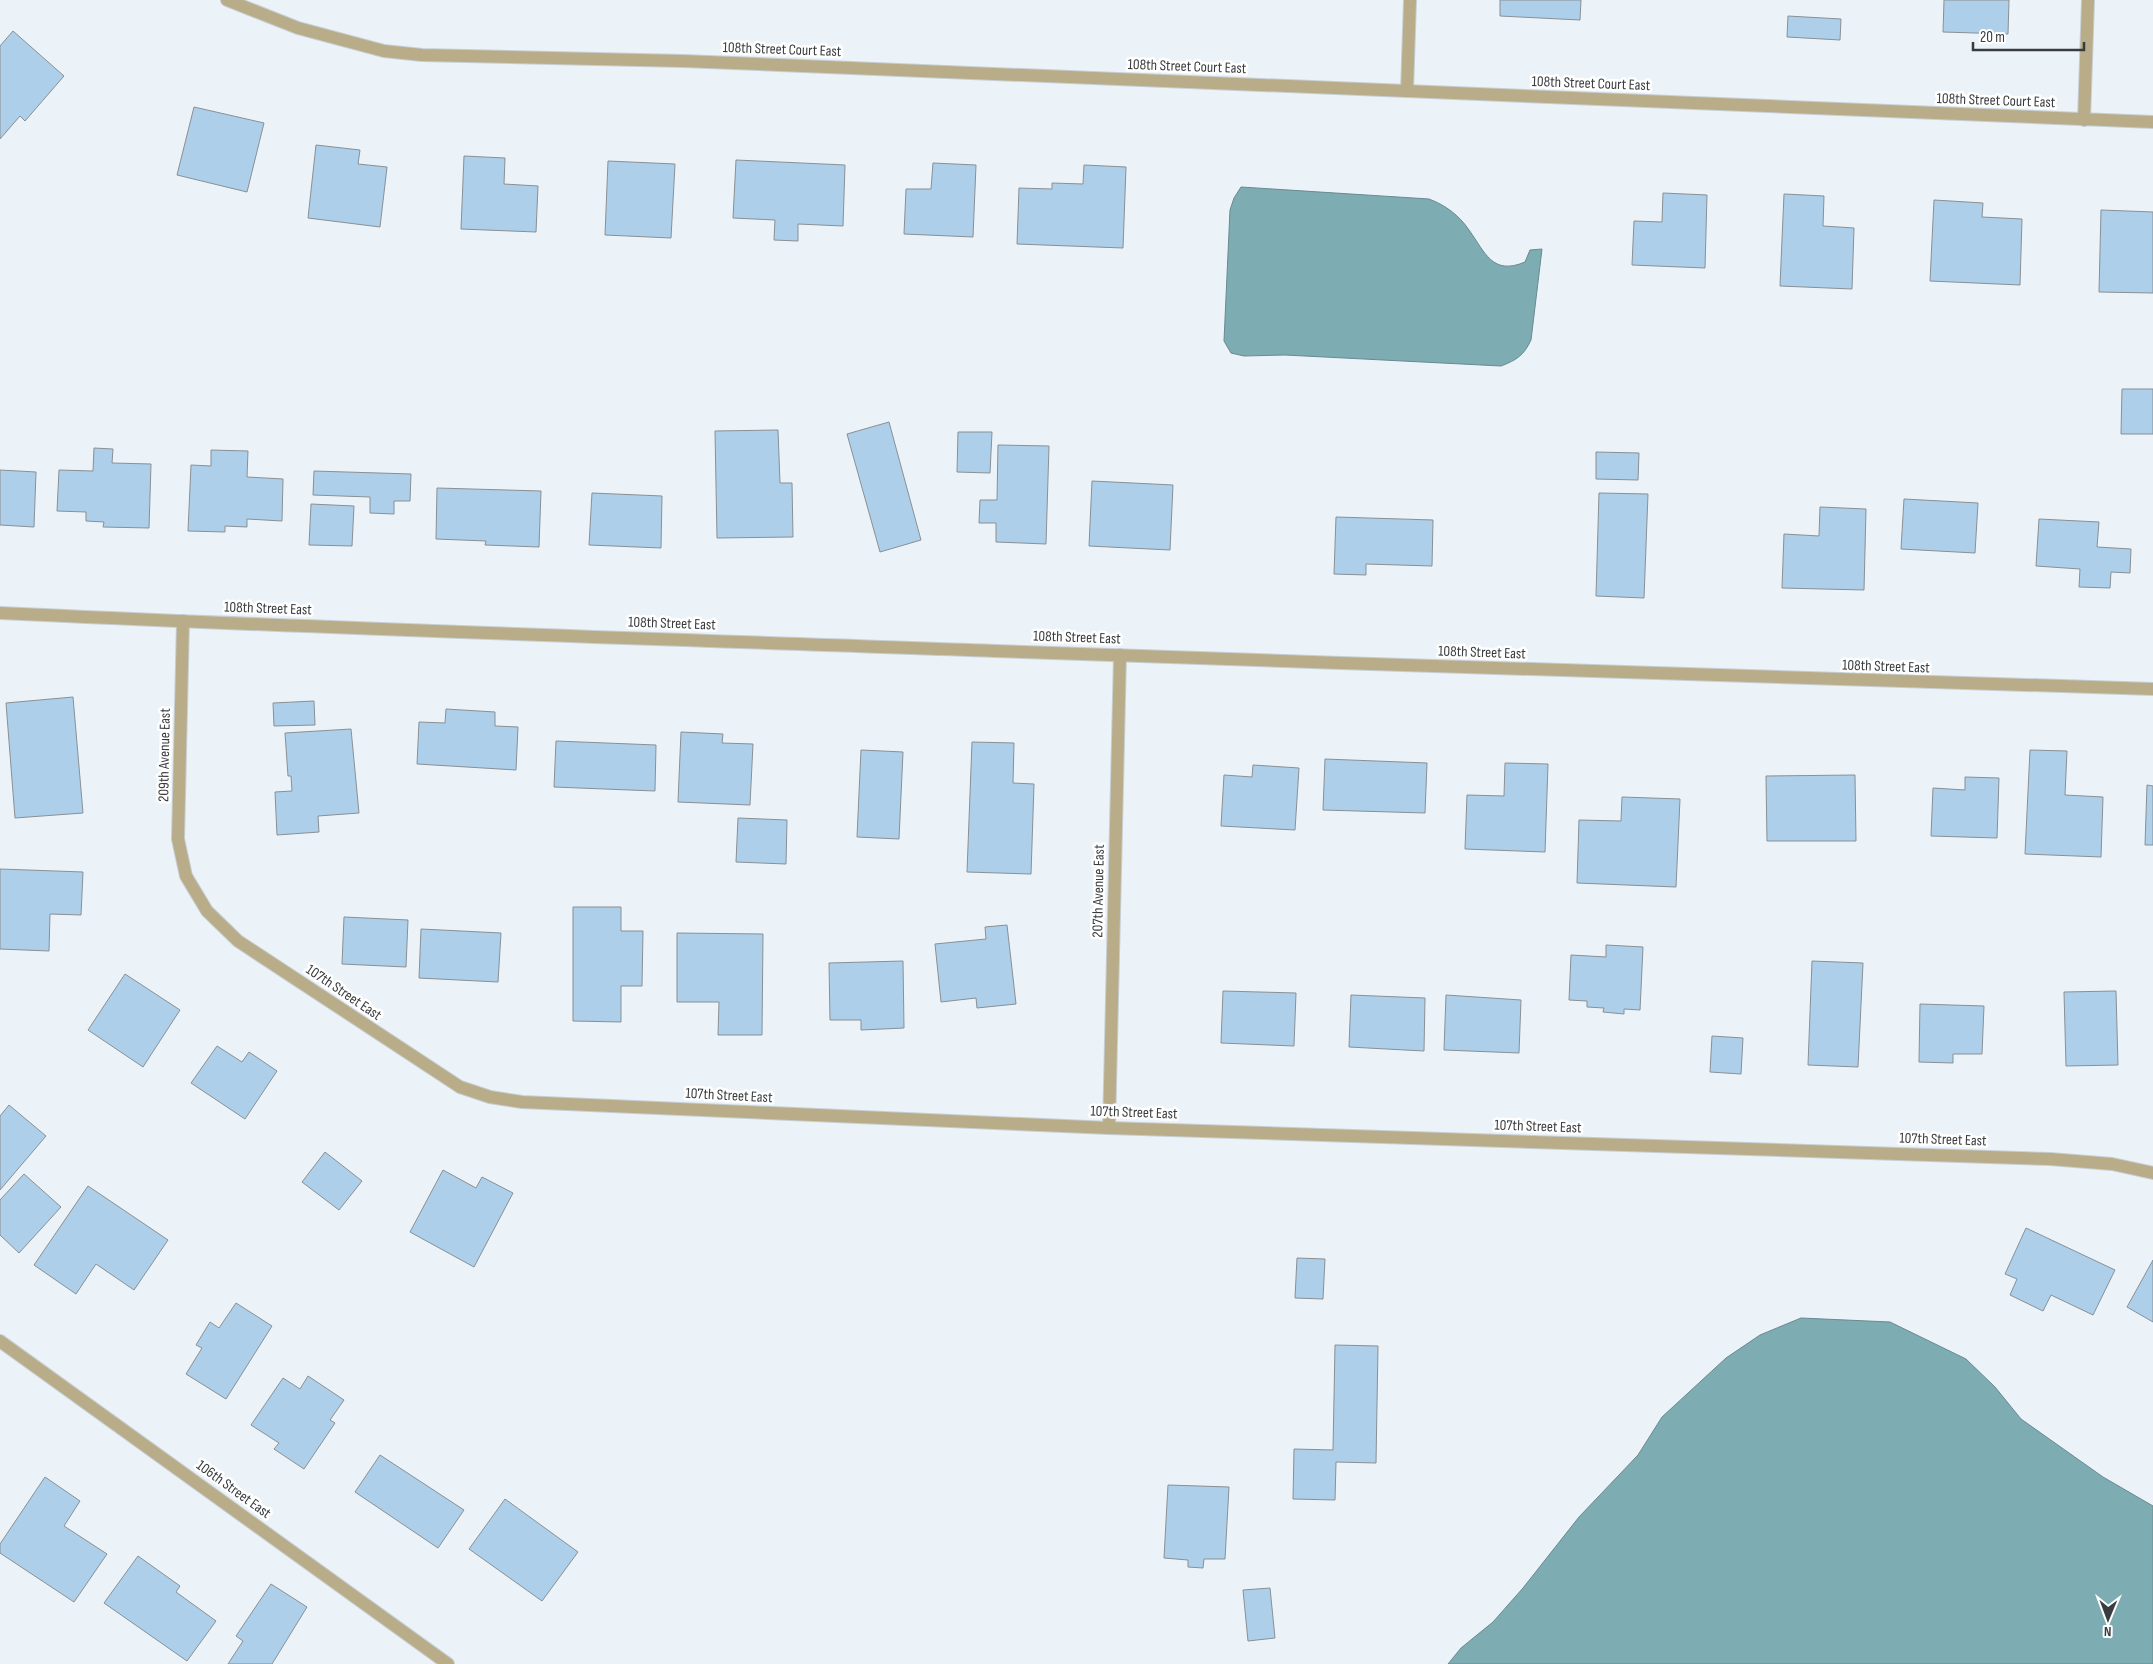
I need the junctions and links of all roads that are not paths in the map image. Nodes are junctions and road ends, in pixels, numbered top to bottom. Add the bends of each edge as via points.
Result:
1 (227, 0) edge
2 (1410, 0) edge
3 (2088, 0) edge
4 (1407, 91) junction
5 (2084, 120) junction
6 (2153, 122) edge
7 (0, 612) edge
8 (182, 621) junction
9 (1120, 655) junction
10 (2153, 689) edge
11 (194, 886) joint
12 (1109, 1128) junction
13 (2149, 1171) edge
14 (0, 1341) edge
15 (448, 1664) edge

1 - 4 street, 108th Street Court East via 298,28 384,51 422,55 683,61
2 - 4 street
3 - 5 street
4 - 5 street, 108th Street Court East
5 - 6 street, 108th Street Court East
7 - 8 street, 108th Street East
8 - 9 street, 108th Street East
8 - 11 street, 209th Avenue East via 178,839 186,876
9 - 10 street, 108th Street East
9 - 12 street, 207th Avenue East
11 - 12 street, 107th Street East via 207,911 238,941 460,1087 490,1097 522,1102
12 - 13 street, 107th Street East via 2050,1159
14 - 15 street, 106th Street East

